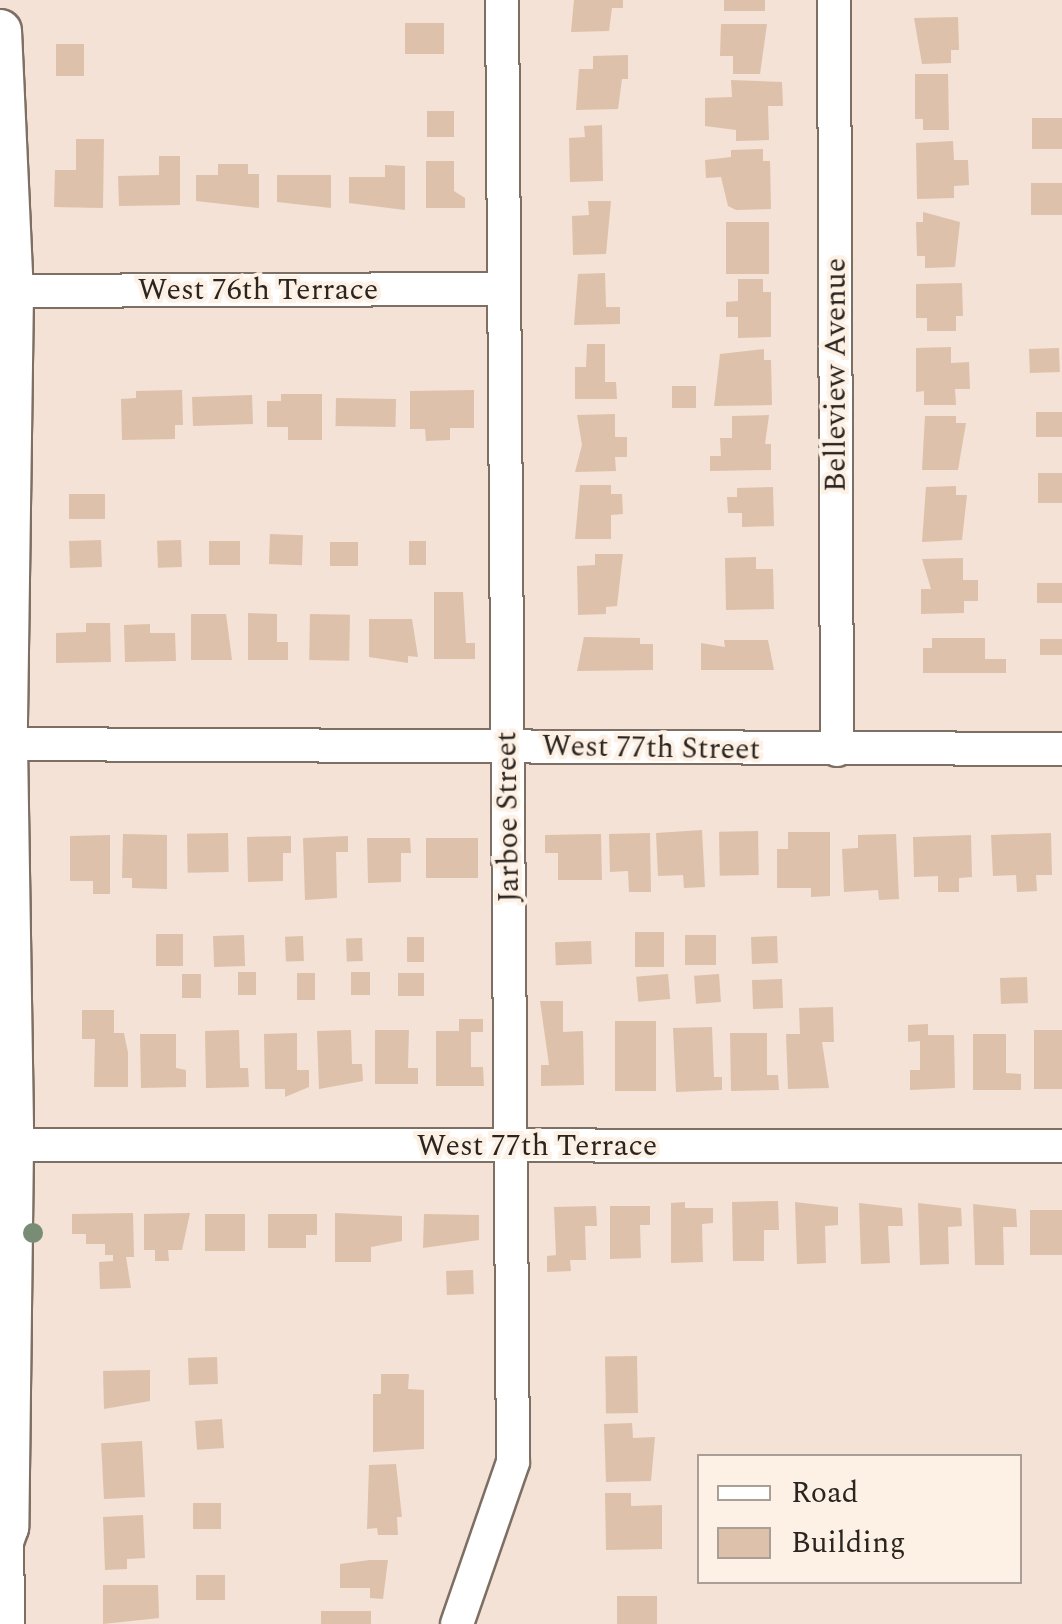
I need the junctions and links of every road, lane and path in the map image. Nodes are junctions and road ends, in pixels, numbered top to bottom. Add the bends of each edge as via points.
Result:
1 (502, 0) edge
2 (834, 0) edge
3 (0, 31) edge
4 (504, 289) junction
5 (4, 293) edge
6 (3, 744) edge
7 (507, 746) junction
8 (1062, 749) edge
9 (838, 750) junction
10 (12, 1146) junction
11 (512, 1146) junction
12 (1062, 1146) edge
13 (4, 1537) edge
14 (8, 1624) edge
15 (457, 1624) edge

1 - 4 street, Jarboe Street
2 - 9 street, Belleview Avenue
3 - 5 main road
4 - 5 street, West 76th Terrace
4 - 7 street, Jarboe Street
5 - 6 main road
6 - 7 street, West 77th Street
6 - 10 main road
7 - 9 street, West 77th Street
7 - 11 street, Jarboe Street
8 - 9 street, West 77th Street
10 - 11 street, West 77th Terrace
10 - 13 main road
11 - 12 street, West 77th Terrace
11 - 15 street, Jarboe Street via 513,1462
13 - 14 street

